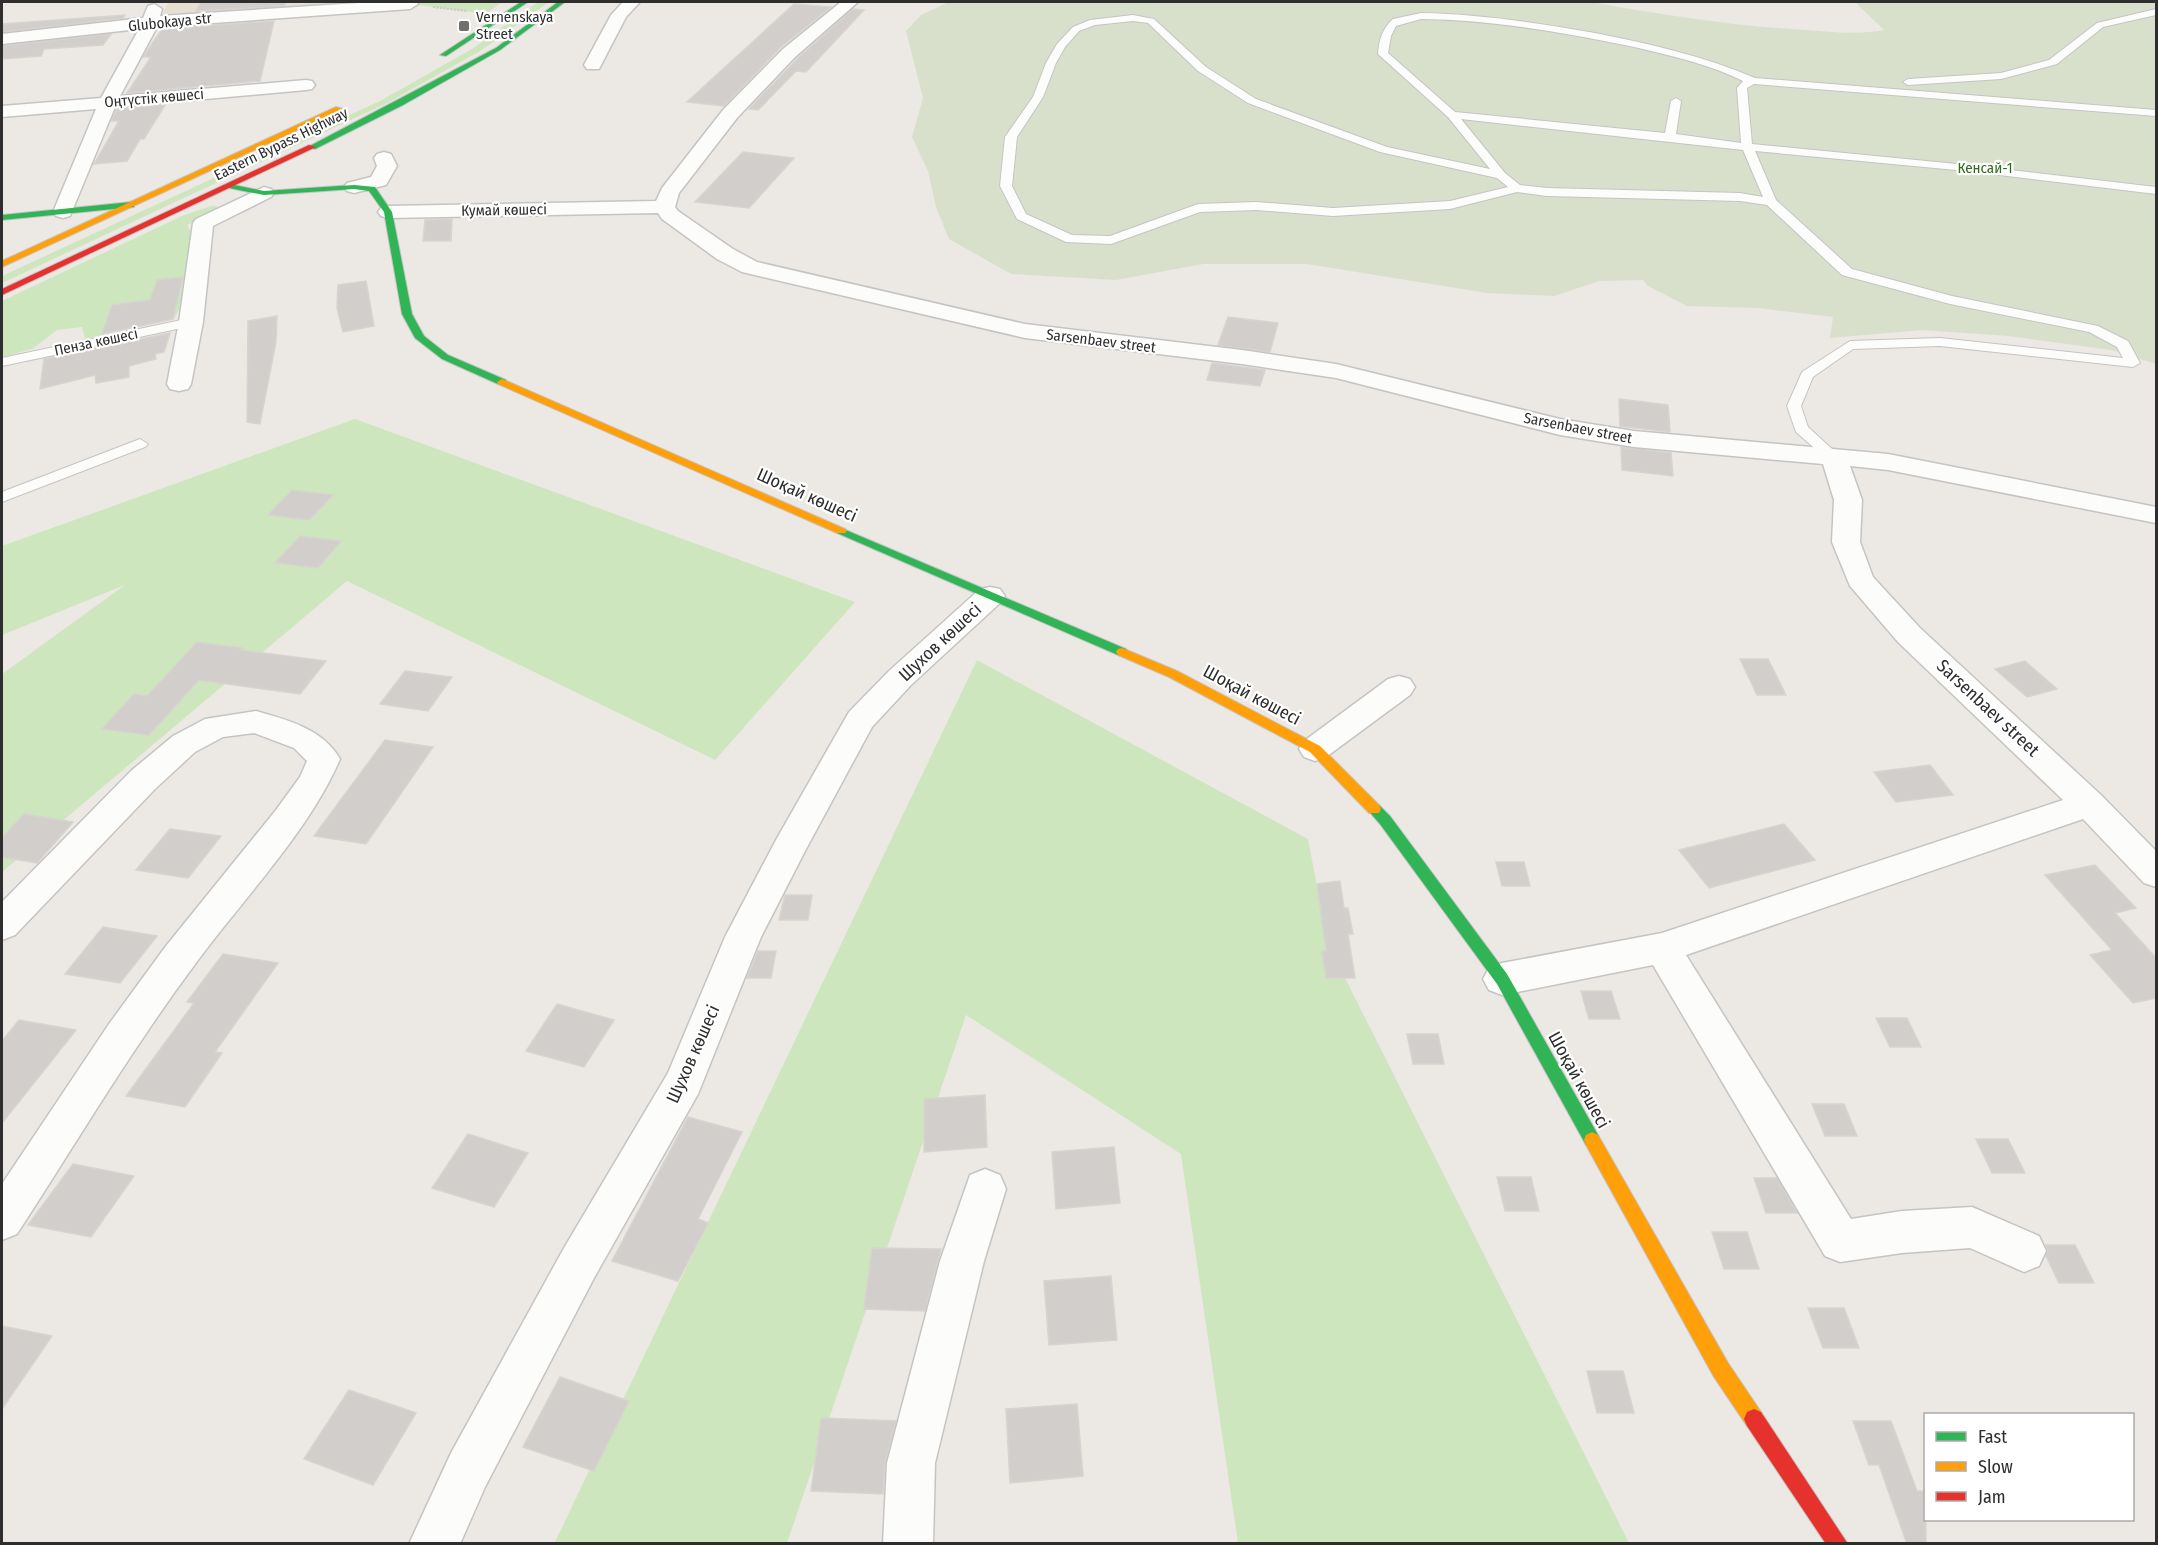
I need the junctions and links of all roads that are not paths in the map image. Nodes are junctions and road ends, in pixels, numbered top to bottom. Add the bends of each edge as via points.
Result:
1 (157, 2) edge
2 (525, 2) edge
3 (562, 2) edge
4 (632, 2) edge
5 (850, 2) edge
6 (410, 4) road end
7 (2157, 12) edge
8 (150, 24) junction
9 (2, 39) edge
10 (432, 62) dead end
11 (593, 65) dead end
12 (1753, 81) junction
13 (306, 85) dead end
14 (1857, 88) junction
15 (1676, 101) dead end
16 (108, 102) junction
17 (354, 102) dead end
18 (2, 112) edge
19 (2157, 113) edge
20 (1452, 115) junction
21 (1670, 137) junction
22 (1747, 147) junction
23 (384, 158) dead end
24 (1501, 175) junction
25 (232, 186) junction
26 (354, 187) junction
27 (1517, 188) junction
28 (2157, 190) edge
29 (264, 193) junction
30 (1771, 202) junction
31 (131, 205) junction
32 (665, 207) junction
33 (63, 212) junction
34 (388, 212) junction
35 (21, 216) junction
36 (2, 218) edge
37 (30, 252) junction
38 (2, 264) edge
39 (2, 292) edge
40 (191, 322) junction
41 (2, 363) edge
42 (179, 384) dead end
43 (140, 444) dead end
44 (1834, 458) junction
45 (2, 497) edge
46 (2157, 515) edge
47 (990, 596) junction
48 (1399, 687) dead end
49 (1315, 748) junction
50 (2089, 804) junction
51 (2157, 873) edge
52 (2, 925) edge
53 (1662, 948) junction
54 (1502, 979) junction
55 (985, 1189) dead end
56 (2, 1220) edge
57 (2024, 1251) dead end
58 (434, 1544) edge
59 (908, 1544) edge
60 (1838, 1544) edge

1 - 8 street
2 - 10 street
3 - 25 street, Eastern Bypass Highway via 485,56
4 - 11 street via 619,15
5 - 32 street via 789,53 730,114 669,192
6 - 8 street, Glubokaya str
7 - 14 lane via 2100,25 2054,62 2001,76
8 - 9 street, Glubokaya str
8 - 16 street
12 - 14 lane
12 - 20 lane via 1729,69 1655,48 1536,22 1443,13 1395,22 1383,39 1383,54
12 - 22 lane via 1742,87
13 - 16 street, Оңтүстік көшесі
14 - 19 lane
15 - 21 lane
16 - 18 street, Оңтүстік көшесі
16 - 33 street
17 - 31 street, Eastern Bypass Highway
20 - 21 lane
20 - 24 lane
21 - 22 lane
22 - 28 lane
22 - 30 lane
23 - 26 street via 387,166 379,181
24 - 27 lane
24 - 27 lane via 1384,150 1252,100 1202,69 1151,21 1133,18 1093,22 1076,29 1060,46 1038,97 1011,137 1006,186 1021,216 1070,239 1090,240 1111,240 1198,208 1256,206 1333,212 1450,205
25 - 29 street
25 - 39 street, Eastern Bypass Highway
26 - 29 street
26 - 34 street via 372,189
27 - 30 lane via 1740,197
29 - 40 street via 203,223
30 - 44 lane via 1848,272 1950,300 2093,329 2123,344 2133,363 1940,342 1850,345 1807,375 1794,405 1801,429
31 - 33 street
31 - 37 street, Eastern Bypass Highway
32 - 34 street, Кумай көшесі
32 - 44 street, Sarsenbaev street via 669,216 750,267 1025,331 1336,371 1560,427 1634,439
33 - 35 street
34 - 47 street, Шоқай көшесі via 407,314 420,338 446,357
35 - 36 street
35 - 37 street via 44,227 45,233
37 - 38 street, Eastern Bypass Highway
40 - 41 lane, Пенза көшесі
40 - 42 street
43 - 45 lane
44 - 46 street, Sarsenbaev street via 1888,462
44 - 50 street, Sarsenbaev street via 1848,500 1846,542 1860,580 1909,635
47 - 49 street, Шоқай көшесі via 1173,674
47 - 58 street, Шухов көшесі via 860,720 743,937 684,1082 579,1263 468,1470
48 - 49 street
49 - 54 street, Шоқай көшесі via 1385,820
50 - 51 street, Sarsenbaev street
50 - 53 street
52 - 56 street via 143,780 184,744 216,727 256,722 304,740 324,759 314,782 288,819 179,957 123,1036
53 - 54 street
53 - 57 street via 1840,1241 1972,1227
54 - 60 street, Шоқай көшесі via 1721,1370
55 - 59 street via 962,1261 910,1463

